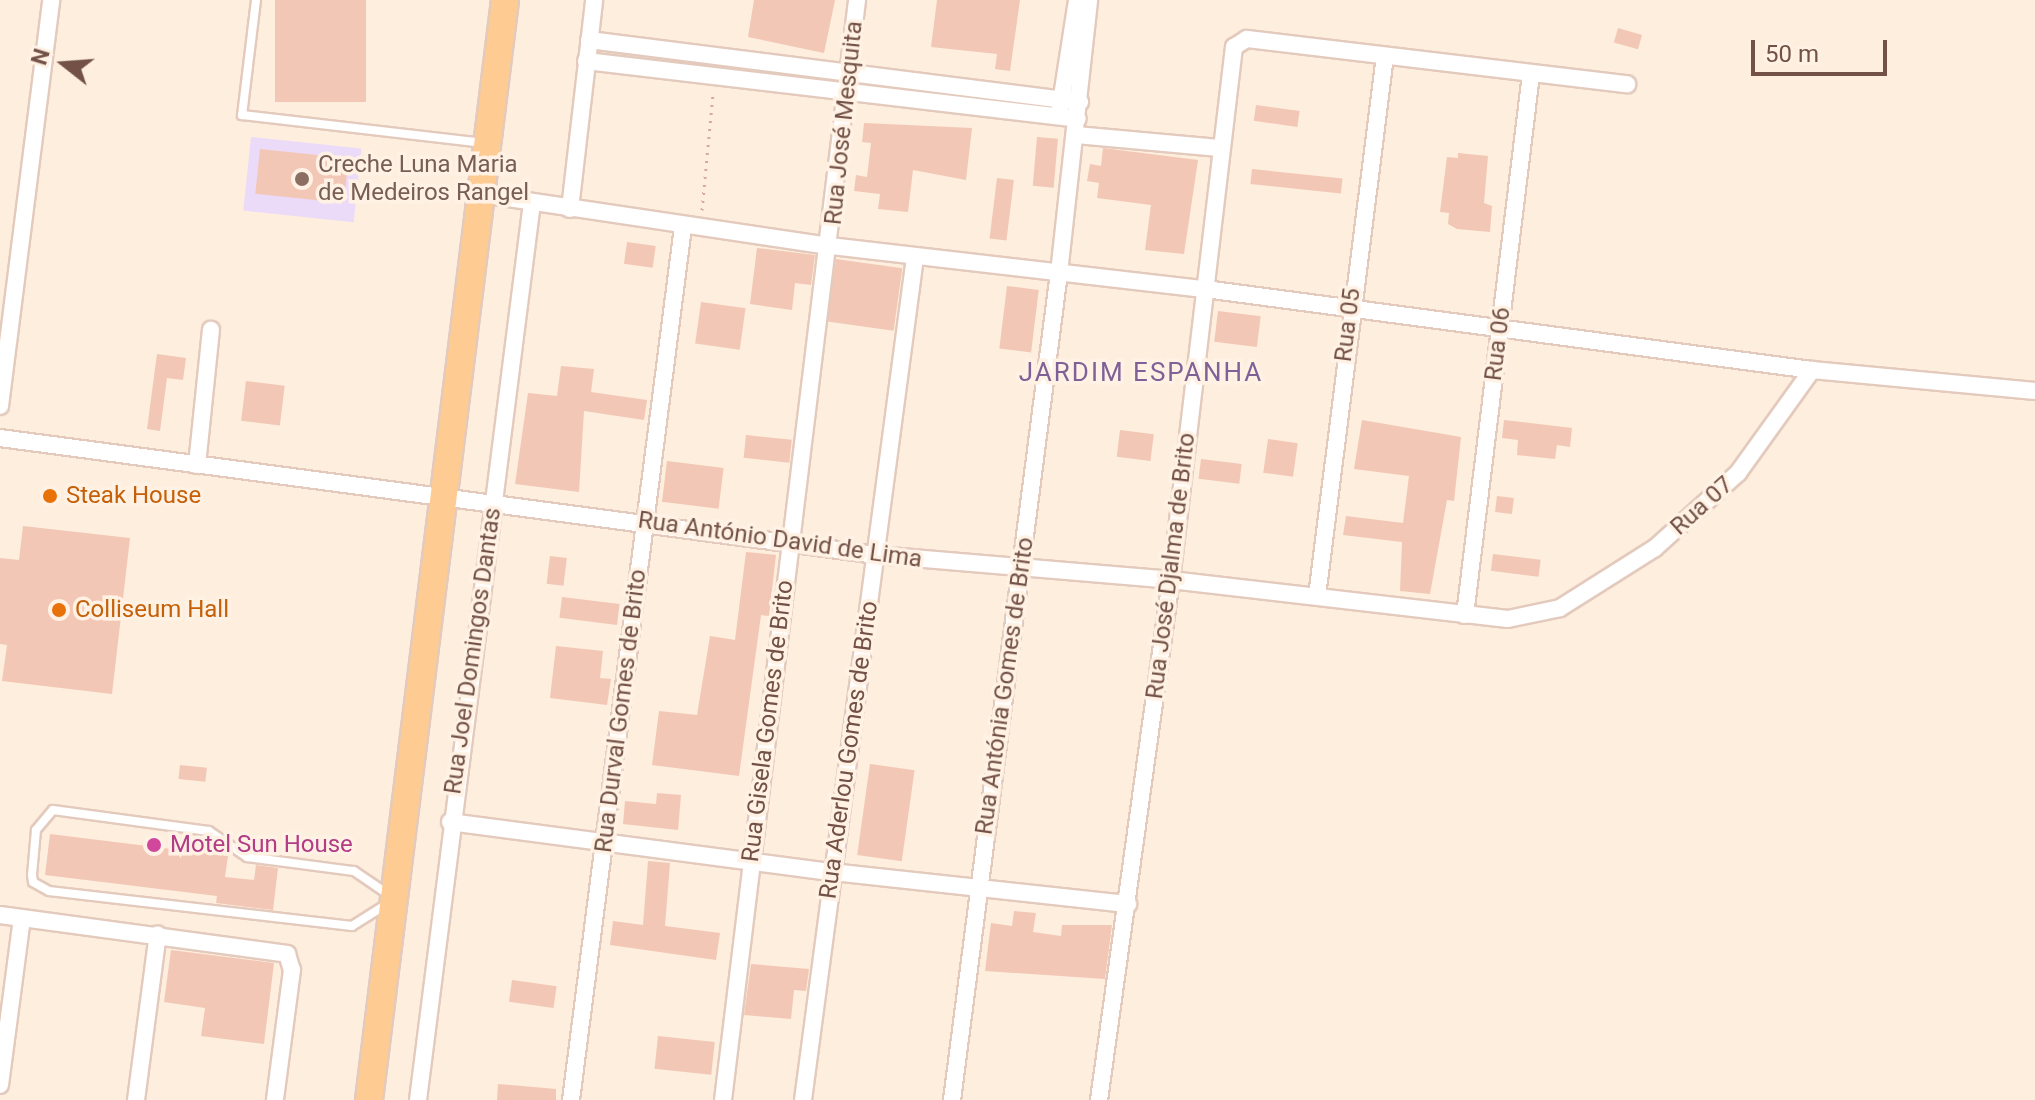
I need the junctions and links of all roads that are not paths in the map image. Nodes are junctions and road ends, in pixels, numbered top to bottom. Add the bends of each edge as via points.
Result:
1 (51, 0) edge
2 (256, 0) edge
3 (505, 0) edge
4 (594, 0) edge
5 (857, 0) edge
6 (1077, 0) edge
7 (1089, 0) edge
8 (589, 40) junction
9 (1385, 56) junction
10 (586, 61) junction
11 (850, 70) junction
12 (1531, 74) junction
13 (1627, 84) dead end
14 (847, 92) junction
15 (1061, 99) junction
16 (1059, 117) junction
17 (1078, 119) junction
18 (487, 144) junction
19 (1219, 148) junction
20 (481, 194) junction
21 (532, 203) junction
22 (570, 209) junction
23 (691, 228) junction
24 (831, 246) junction
25 (915, 257) junction
26 (1059, 273) junction
27 (1205, 289) junction
28 (1350, 308) junction
29 (211, 330) dead end
30 (1500, 330) junction
31 (1812, 370) junction
32 (2035, 391) edge
33 (0, 406) edge
34 (0, 438) edge
35 (197, 465) junction
36 (444, 494) junction
37 (494, 500) junction
38 (645, 522) junction
39 (791, 541) junction
40 (876, 555) junction
41 (1021, 569) junction
42 (1171, 580) junction
43 (1317, 596) junction
44 (1560, 608) joint
45 (1465, 615) junction
46 (450, 822) junction
47 (604, 843) junction
48 (750, 861) junction
49 (832, 872) junction
50 (977, 889) junction
51 (395, 899) junction
52 (1128, 904) junction
53 (0, 915) edge
54 (22, 918) junction
55 (158, 934) junction
56 (0, 1085) edge
57 (136, 1100) edge
58 (275, 1100) edge
59 (369, 1100) edge
60 (418, 1100) edge
61 (571, 1100) edge
62 (723, 1100) edge
63 (803, 1100) edge
64 (952, 1100) edge
65 (1099, 1100) edge

1 - 33 street
2 - 18 lane via 242,115
3 - 18 main road
4 - 8 street
5 - 11 street, Rua José Mesquita
6 - 15 street
7 - 17 street, Rua Antónia Gomes de Brito
8 - 10 street
8 - 11 street
9 - 12 street
9 - 19 street, Rua José Djalma de Brito via 1247,39 1237,43
9 - 28 street, Rua 05
10 - 14 street
10 - 22 street
11 - 14 street, Rua José Mesquita
11 - 15 street
12 - 13 street
12 - 30 street, Rua 06
14 - 16 street
14 - 24 street, Rua José Mesquita
15 - 16 street
15 - 17 street
16 - 17 street
17 - 19 street
17 - 26 street, Rua Antónia Gomes de Brito
18 - 20 main road
19 - 27 street, Rua José Djalma de Brito
20 - 21 street
20 - 36 main road
21 - 22 street
21 - 37 street, Rua Joel Domingos Dantas
22 - 23 street
23 - 24 street
23 - 38 street, Rua Durval Gomes de Brito
24 - 25 street
24 - 39 street, Rua Gisela Gomes de Brito
25 - 26 street
25 - 40 street, Rua Aderlou Gomes de Brito
26 - 27 street
26 - 41 street, Rua Antónia Gomes de Brito
27 - 28 street
27 - 42 street, Rua José Djalma de Brito
28 - 30 street
28 - 43 street, Rua 05
29 - 35 street
30 - 31 street
30 - 45 street, Rua 06
31 - 32 street
31 - 44 street, Rua 07 via 1738,473 1695,515 1655,548
34 - 35 street, Rua António David de Lima
35 - 36 street, Rua António David de Lima
36 - 37 street, Rua António David de Lima
36 - 51 main road
37 - 38 street, Rua António David de Lima
37 - 46 street, Rua Joel Domingos Dantas
38 - 39 street, Rua António David de Lima
38 - 47 street, Rua Durval Gomes de Brito
39 - 40 street, Rua António David de Lima
39 - 48 street, Rua Gisela Gomes de Brito
40 - 41 street, Rua António David de Lima
40 - 49 street, Rua Aderlou Gomes de Brito
41 - 42 street, Rua António David de Lima
41 - 50 street, Rua Antónia Gomes de Brito
42 - 43 street, Rua António David de Lima
42 - 52 street, Rua José Djalma de Brito
43 - 45 street, Rua António David de Lima
44 - 45 street, Rua António David de Lima via 1508,619
46 - 47 street
46 - 60 street, Rua Joel Domingos Dantas
47 - 48 street
47 - 61 street, Rua Durval Gomes de Brito
48 - 49 street
48 - 62 street, Rua Gisela Gomes de Brito
49 - 50 street
49 - 63 street, Rua Aderlou Gomes de Brito
50 - 52 street
50 - 64 street, Rua Antónia Gomes de Brito
51 - 51 lane via 354,871 247,857 209,831 53,810 36,830 33,882 49,891 352,926
51 - 59 main road
52 - 65 street, Rua José Djalma de Brito
53 - 54 street
54 - 55 street
54 - 56 street
55 - 57 street
55 - 58 street via 279,950 292,960

